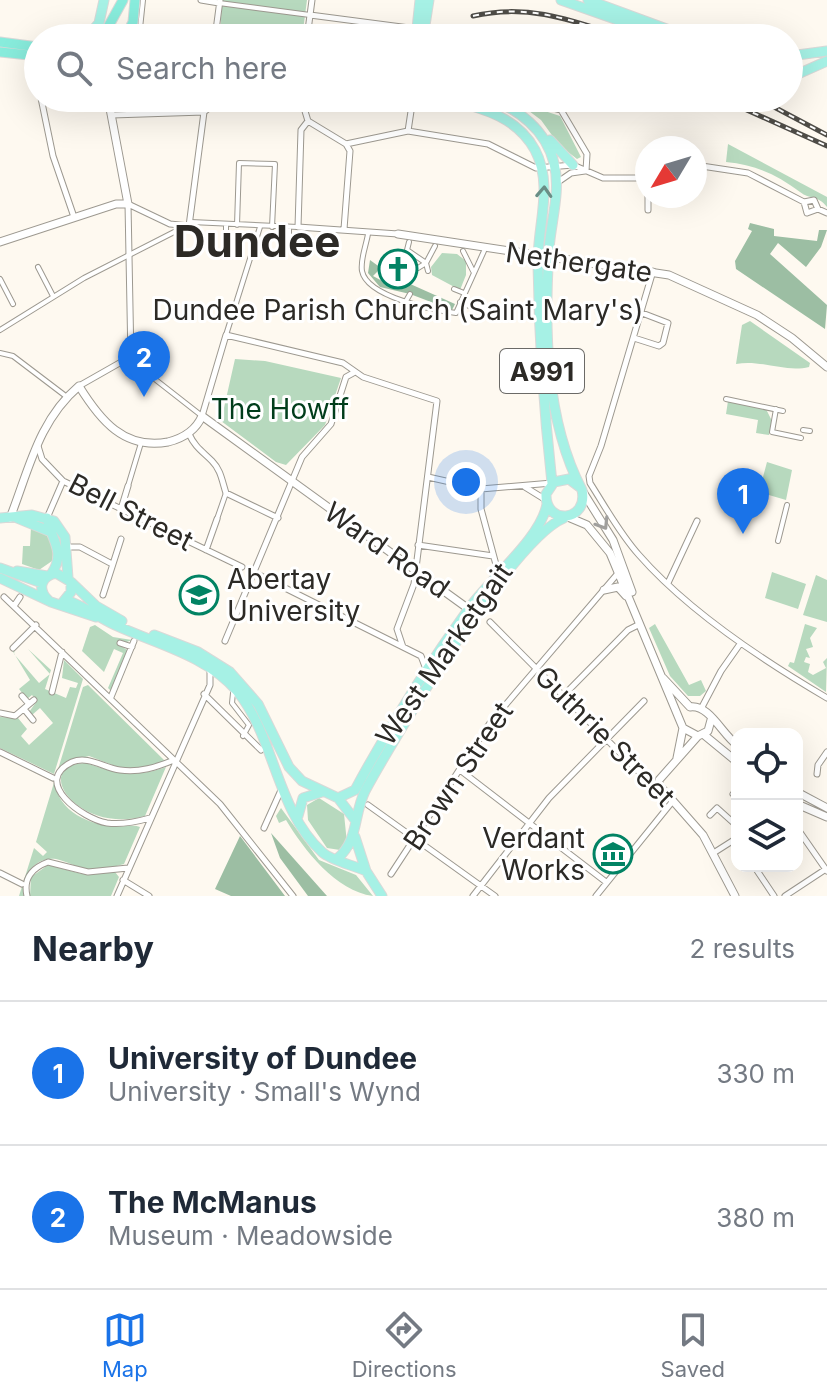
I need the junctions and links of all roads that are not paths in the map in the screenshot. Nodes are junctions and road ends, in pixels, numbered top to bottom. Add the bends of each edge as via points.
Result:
1 (104, 0) edge
2 (135, 0) edge
3 (143, 0) edge
4 (201, 0) edge
5 (312, 0) edge
6 (420, 0) edge
7 (429, 0) edge
8 (561, 0) edge
9 (588, 0) edge
10 (220, 1) edge
11 (122, 2) edge
12 (310, 15) junction
13 (98, 24) edge
14 (110, 24) edge
15 (116, 24) edge
16 (132, 24) edge
17 (140, 24) edge
18 (217, 24) edge
19 (309, 24) edge
20 (359, 24) edge
21 (419, 24) edge
22 (422, 24) edge
23 (629, 24) edge
24 (653, 24) edge
25 (0, 42) edge
26 (24, 49) edge
27 (827, 51) edge
28 (0, 52) edge
29 (24, 53) edge
30 (803, 54) edge
31 (827, 61) edge
32 (803, 71) edge
33 (44, 112) edge
34 (111, 112) edge
35 (160, 112) edge
36 (207, 112) edge
37 (305, 112) edge
38 (410, 112) edge
39 (491, 112) edge
40 (516, 112) edge
41 (562, 112) edge
42 (112, 115) junction
43 (308, 121) junction
44 (535, 128) junction
45 (408, 131) junction
46 (346, 144) junction
47 (534, 149) junction
48 (522, 161) junction
49 (555, 165) junction
50 (573, 165) junction
51 (543, 167) junction
52 (707, 167) edge
53 (586, 171) junction
54 (635, 178) edge
55 (557, 183) junction
56 (804, 202) junction
57 (128, 204) junction
58 (818, 209) junction
59 (827, 213) edge
60 (75, 218) junction
61 (191, 222) junction
62 (226, 225) junction
63 (237, 225) junction
64 (260, 227) junction
65 (272, 227) junction
66 (289, 227) junction
67 (298, 227) junction
68 (182, 228) junction
69 (344, 229) junction
70 (368, 234) dead end
71 (398, 234) joint
72 (226, 237) dead end
73 (0, 242) edge
74 (409, 242) dead end
75 (538, 245) junction
76 (435, 246) dead end
77 (253, 248) junction
78 (407, 250) junction
79 (463, 251) dead end
80 (484, 251) dead end
81 (131, 253) junction
82 (524, 256) junction
83 (543, 258) junction
84 (402, 259) dead end
85 (426, 263) junction
86 (38, 267) dead end
87 (418, 268) dead end
88 (428, 271) dead end
89 (473, 271) junction
90 (653, 271) junction
91 (77, 273) dead end
92 (82, 278) junction
93 (0, 279) edge
94 (87, 284) dead end
95 (454, 289) dead end
96 (464, 293) junction
97 (410, 294) dead end
98 (53, 296) junction
99 (406, 301) junction
100 (460, 302) junction
101 (13, 304) dead end
102 (476, 309) dead end
103 (642, 313) junction
104 (0, 330) edge
105 (226, 335) junction
106 (634, 338) junction
107 (0, 353) edge
108 (131, 360) junction
109 (827, 367) edge
110 (355, 372) junction
111 (147, 373) joint
112 (79, 386) junction
113 (67, 397) junction
114 (726, 399) dead end
115 (776, 409) junction
116 (783, 411) dead end
117 (202, 416) junction
118 (803, 430) dead end
119 (810, 431) dead end
120 (189, 434) junction
121 (801, 438) dead end
122 (37, 441) junction
123 (141, 443) junction
124 (32, 454) junction
125 (42, 459) junction
126 (428, 477) junction
127 (63, 481) junction
128 (292, 482) junction
129 (552, 483) junction
130 (128, 486) joint
131 (524, 486) junction
132 (479, 489) junction
133 (582, 489) junction
134 (226, 493) junction
135 (546, 502) junction
136 (787, 505) dead end
137 (121, 509) junction
138 (567, 517) junction
139 (9, 518) edge
140 (47, 518) junction
141 (278, 518) junction
142 (217, 519) joint
143 (697, 521) dead end
144 (51, 532) junction
145 (121, 539) dead end
146 (778, 541) dead end
147 (418, 545) junction
148 (66, 547) junction
149 (206, 550) junction
150 (493, 556) junction
151 (112, 564) junction
152 (242, 567) dead end
153 (414, 568) junction
154 (5, 570) edge
155 (620, 571) junction
156 (498, 572) junction
157 (255, 573) junction
158 (47, 577) junction
159 (0, 578) edge
160 (428, 579) junction
161 (70, 580) junction
162 (668, 583) junction
163 (414, 584) junction
164 (604, 590) junction
165 (102, 592) dead end
166 (4, 597) dead end
167 (20, 597) dead end
168 (58, 601) junction
169 (14, 606) junction
170 (469, 608) junction
171 (640, 619) junction
172 (490, 622) dead end
173 (471, 624) junction
174 (36, 625) junction
175 (397, 629) junction
176 (230, 631) junction
177 (236, 634) dead end
178 (383, 636) junction
179 (225, 641) dead end
180 (120, 643) dead end
181 (740, 644) junction
182 (403, 647) junction
183 (13, 648) dead end
184 (63, 651) junction
185 (208, 666) junction
186 (536, 668) junction
187 (657, 669) junction
188 (430, 674) junction
189 (227, 681) junction
190 (210, 685) junction
191 (52, 692) dead end
192 (233, 693) dead end
193 (204, 694) junction
194 (22, 696) dead end
195 (563, 696) junction
196 (111, 697) junction
197 (827, 698) edge
198 (644, 701) dead end
199 (29, 705) junction
200 (690, 707) junction
201 (702, 707) junction
202 (0, 713) edge
203 (33, 720) dead end
204 (711, 720) junction
205 (682, 725) junction
206 (701, 735) junction
207 (243, 736) junction
208 (607, 739) junction
209 (731, 739) edge
210 (261, 750) dead end
211 (0, 752) edge
212 (827, 752) edge
213 (677, 758) junction
214 (731, 758) edge
215 (175, 759) junction
216 (460, 770) junction
217 (817, 774) dead end
218 (53, 778) dead end
219 (659, 785) junction
220 (282, 787) junction
221 (322, 792) junction
222 (803, 795) edge
223 (338, 798) junction
224 (672, 802) junction
225 (290, 804) junction
226 (275, 805) junction
227 (368, 805) dead end
228 (803, 807) edge
229 (827, 808) edge
230 (710, 815) dead end
231 (298, 816) junction
232 (827, 817) edge
233 (150, 818) junction
234 (355, 820) junction
235 (731, 821) edge
236 (529, 824) junction
237 (264, 828) dead end
238 (355, 837) junction
239 (803, 837) edge
240 (415, 838) junction
241 (731, 842) edge
242 (715, 852) junction
243 (337, 859) junction
244 (129, 867) junction
245 (826, 870) edge
246 (366, 871) junction
247 (758, 872) edge
248 (0, 873) edge
249 (391, 874) dead end
250 (123, 880) junction
251 (24, 882) junction
252 (606, 882) junction
253 (481, 886) junction
254 (27, 896) edge
255 (117, 896) edge
256 (149, 896) edge
257 (293, 896) edge
258 (382, 896) edge
259 (473, 896) edge
260 (495, 896) edge
261 (596, 896) edge
262 (735, 896) edge
263 (774, 896) edge
264 (785, 896) edge

1 - 13 main road
2 - 16 highway
3 - 17 street
4 - 10 street
5 - 12 street
6 - 21 main road
7 - 22 main road
8 - 23 main road
9 - 24 main road
10 - 12 street
10 - 18 street
11 - 14 highway
11 - 15 highway
12 - 19 street
12 - 20 street
25 - 26 highway
27 - 30 main road
28 - 29 highway
31 - 32 main road
33 - 60 street
34 - 42 street
35 - 42 street
36 - 61 street
37 - 43 street
38 - 45 street
39 - 47 main road, A991 via 519,128
40 - 44 main road, A991
41 - 53 street via 587,154
42 - 57 street
43 - 46 street
43 - 67 street via 301,130
44 - 49 main road, A991
44 - 50 main road
44 - 51 main road via 545,155
45 - 46 street
45 - 48 street via 488,144
46 - 69 street via 350,151
47 - 48 street
47 - 51 main road, A991
48 - 51 street
49 - 50 street
49 - 51 street
49 - 55 main road, A991
50 - 53 street
75 -> 51 main road, A991
52 - 56 street via 748,173
53 - 54 street via 603,178
53 - 55 street
55 - 83 main road, A991
56 - 58 street via 814,200
56 - 58 street via 807,213
57 - 60 street
57 - 68 street
57 - 81 street
58 - 59 street
60 - 73 street
61 - 62 street
61 - 68 street
62 - 63 street
62 - 72 street
63 - 64 street
63 - 65 street via 239,163 275,164
64 - 65 street
64 - 77 street
65 - 66 street
66 - 67 street
66 - 77 street via 289,247 280,256
67 - 69 street, Nethergate
68 - 81 street
69 - 71 street, Nethergate
70 - 99 street via 362,271 369,284 380,294
71 - 82 street, Nethergate
74 - 78 street
75 - 82 street
75 - 83 main road, A991
76 - 85 street
77 - 105 street
78 - 84 street
78 - 85 street
79 - 89 street
80 - 89 street
81 - 92 street
81 - 108 street
82 - 83 street, Nethergate
83 - 90 street, Nethergate
83 - 129 main road, A991 via 542,373
83 - 133 main road, A991 via 561,436
85 - 87 street
85 - 88 street
86 - 98 street
89 - 96 street
90 - 103 street
90 - 109 street, Nethergate via 743,307
91 - 92 street
92 - 94 street
92 - 98 street
93 - 101 street
95 - 96 street
96 - 100 street
97 - 99 street
98 - 104 street
99 - 100 street via 456,314
100 - 102 street
103 - 106 street
103 - 106 street via 668,323 664,340 659,346
105 - 110 street via 343,363
105 - 117 street
106 - 162 street via 589,476 637,553
107 - 113 street via 13,356
108 - 111 street
108 - 112 street
110 - 126 street via 437,401
110 - 128 street via 346,377 331,424 302,457
111 - 117 street
112 - 113 street
112 - 123 street via 105,423
113 - 122 street
114 - 115 street
115 - 116 street
115 - 121 street via 772,432
117 - 120 street
117 - 128 street, Ward Road
118 - 119 street
120 - 123 street
120 - 134 street via 217,468
122 - 124 street
122 - 125 street, Bell Street
123 - 130 street
124 - 125 street
124 - 139 street
125 - 127 street, Bell Street
126 - 132 street
126 - 147 street
127 - 137 street, Bell Street
127 - 140 street
128 - 141 street
128 - 153 street, Ward Road
129 - 131 street
129 - 133 main road via 569,479
129 - 135 main road
130 - 137 street
131 - 132 street
131 - 135 street
132 - 150 street
133 - 138 main road via 581,508
133 -> 171 street via 622,559
134 - 141 street
134 - 142 street
135 - 138 main road via 554,514
135 - 156 main road, West Marketgait via 535,531
136 - 146 street
137 - 149 street, Bell Street
138 - 155 street via 593,531
138 - 173 main road, West Marketgait via 547,528
139 - 140 main road
139 - 144 main road
140 - 144 main road
140 - 148 main road via 61,529
141 - 157 street
142 - 149 street
143 - 162 street
144 - 158 main road via 59,553
145 - 151 street
147 - 150 street
147 - 153 street
148 - 151 street via 80,547
148 - 161 main road
149 - 152 street, Bell Street
150 - 156 street
151 - 165 street
153 - 160 street, Ward Road
153 - 163 street
154 - 158 main road
155 - 164 street, Brown Street
155 - 171 street
156 - 170 main road, West Marketgait
157 - 176 street
157 - 178 street
158 - 161 main road
158 - 168 main road via 42,593
159 - 168 main road
160 - 163 street
160 - 170 street, Ward Road
161 - 168 main road
161 - 221 main road via 113,618 198,652 230,672 258,704 289,767
162 - 181 street
163 - 175 street
164 - 171 street via 622,589
164 - 186 street, Brown Street
166 - 169 street
167 - 169 street
168 - 185 main road
169 - 174 street
170 - 173 street, Ward Road
170 - 188 main road, West Marketgait
171 - 187 street
171 - 195 street
172 - 186 street, Guthrie Street
173 - 188 main road, West Marketgait
174 - 183 street
174 - 184 street
175 - 178 street
175 - 182 street
176 - 177 street
176 - 179 street
178 - 182 street
180 - 196 street via 133,644
181 - 197 street
181 - 201 street
182 - 188 street via 421,656
184 - 191 street
184 - 196 street
185 - 189 main road
185 - 190 street
186 - 195 street, Guthrie Street
186 - 216 street, Brown Street via 490,723
187 - 200 street
187 - 205 street
188 - 223 main road, West Marketgait via 355,790
188 - 234 main road, West Marketgait via 361,799
189 - 190 street
189 - 220 main road via 249,710
190 - 193 street
192 - 207 street via 232,703 249,725
193 - 207 street
193 - 215 street
194 - 199 street
195 - 208 street, Guthrie Street
196 - 215 street
198 - 208 street
199 - 202 street via 12,717
199 - 203 street
200 - 201 street
200 - 205 street
201 - 204 street
204 - 206 street
204 - 209 street
205 - 206 street
205 - 213 street
206 - 213 street
206 - 214 street
207 - 210 street
208 - 219 street, Guthrie Street via 647,780
208 - 236 street
211 - 218 street
212 - 217 street
213 - 219 street
215 - 233 street
215 - 233 street via 140,771 79,760 60,775 63,798 88,817 109,823
215 - 257 street via 241,828
216 - 236 street
216 - 240 street, Brown Street
219 - 224 street, Guthrie Street
220 - 225 main road
220 - 226 street
221 - 223 main road
221 - 231 main road via 303,798
222 - 229 street
223 - 234 main road
224 - 242 street, Guthrie Street
224 - 252 street
225 - 226 street
225 - 231 main road
226 - 237 street
227 - 240 street
228 - 232 street
230 - 235 street via 717,808
231 - 243 main road via 323,853
233 - 244 street
234 - 238 main road
236 - 252 street
236 - 253 street
238 - 243 main road
238 - 246 main road
239 - 245 street
240 - 249 street, Brown Street
240 - 253 street
241 - 242 street
242 - 262 street, Guthrie Street
243 - 246 main road
244 - 250 street
244 - 251 street via 88,872 48,862
245 - 264 street
246 - 258 main road
247 - 263 street
248 - 251 street
250 - 255 street
250 - 256 street
251 - 254 street
252 - 261 street
253 - 259 street
253 - 260 street

